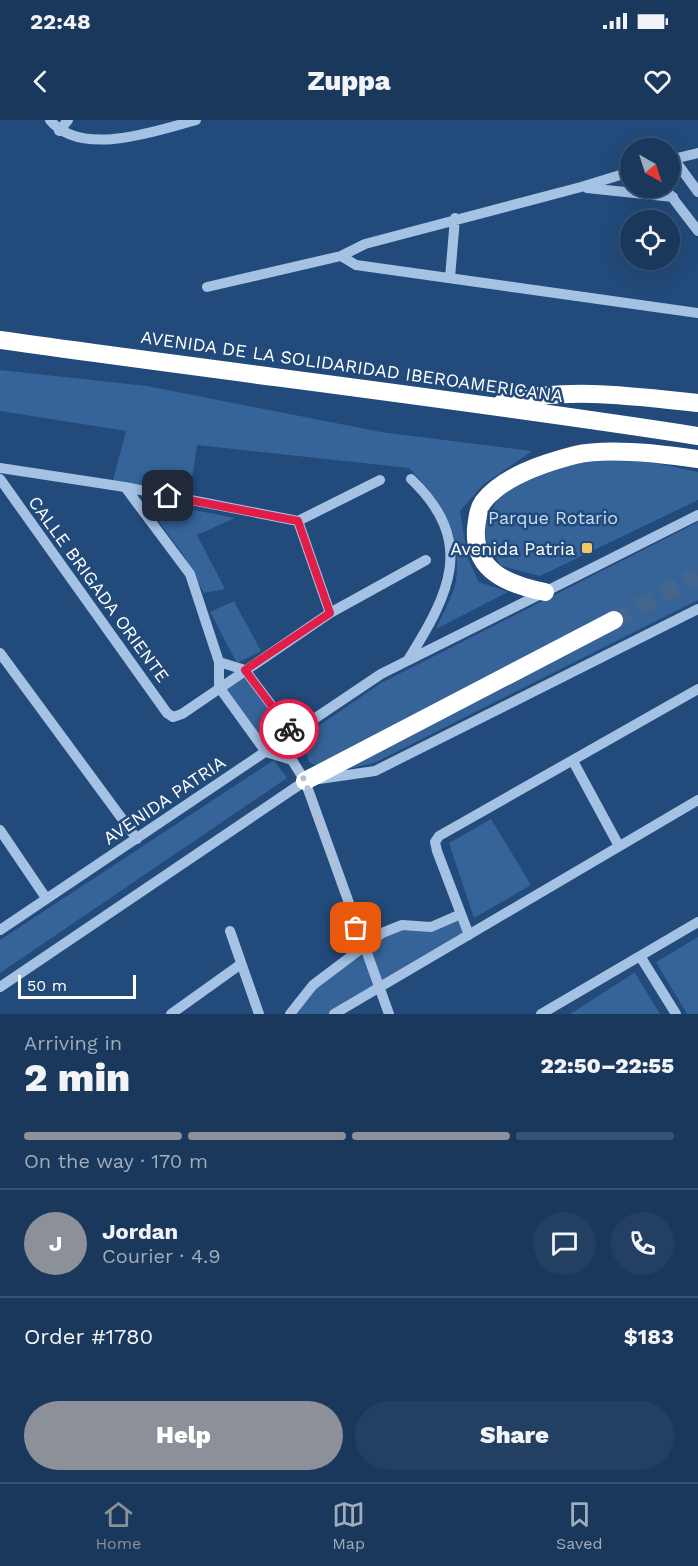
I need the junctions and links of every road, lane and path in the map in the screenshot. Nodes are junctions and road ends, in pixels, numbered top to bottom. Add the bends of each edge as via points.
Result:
1 (50, 120) edge
2 (68, 120) edge
3 (196, 120) edge
4 (59, 131) junction
5 (698, 153) edge
6 (680, 158) edge
7 (680, 171) edge
8 (620, 175) edge
9 (581, 188) junction
10 (620, 192) edge
11 (698, 192) edge
12 (674, 198) edge
13 (456, 218) junction
14 (698, 231) edge
15 (341, 256) junction
16 (450, 278) junction
17 (207, 287) dead end
18 (698, 313) edge
19 (0, 340) edge
20 (698, 403) edge
21 (492, 404) junction
22 (698, 436) edge
23 (698, 459) edge
24 (0, 468) edge
25 (0, 479) edge
26 (411, 479) dead end
27 (380, 480) dead end
28 (124, 487) junction
29 (698, 514) edge
30 (298, 521) junction
31 (426, 560) dead end
32 (545, 591) junction
33 (698, 609) edge
34 (330, 613) junction
35 (614, 620) tunnel mouth
36 (0, 653) edge
37 (408, 660) junction
38 (219, 662) junction
39 (245, 670) junction
40 (219, 687) junction
41 (698, 689) edge
42 (293, 734) junction
43 (266, 752) junction
44 (292, 760) junction
45 (573, 760) junction
46 (305, 781) junction
47 (698, 800) edge
48 (0, 830) edge
49 (137, 839) junction
50 (619, 846) junction
51 (46, 898) junction
52 (461, 914) junction
53 (698, 922) edge
54 (0, 930) edge
55 (230, 931) dead end
56 (469, 935) junction
57 (363, 949) junction
58 (640, 956) junction
59 (241, 964) junction
60 (0, 987) edge
61 (380, 987) junction
62 (171, 1014) edge
63 (258, 1014) edge
64 (290, 1014) edge
65 (334, 1014) edge
66 (389, 1014) edge
67 (541, 1014) edge
68 (676, 1014) edge

1 - 4 street
2 - 4 street
3 - 4 street via 138,138 93,139
5 - 6 street
7 - 11 street
8 - 9 street
9 - 10 street
9 - 13 street
12 - 14 street
13 - 15 street via 365,244
13 - 16 street
15 - 16 street via 356,265
15 - 17 street
16 - 18 street
19 - 21 highway, AVENIDA DE LA SOLIDARIDAD IBEROAMERICANA via 306,383
20 - 21 highway via 588,392 538,394
21 - 22 highway, AVENIDA DE LA SOLIDARIDAD IBEROAMERICANA
23 - 32 highway via 647,452 578,454 531,470 497,488 482,504 477,519 479,550 488,568 501,579
24 - 28 street
25 - 40 street, CALLE BRIGADA ORIENTE via 167,713 173,717 182,714
26 - 37 street via 437,509 447,530 450,560 449,583
27 - 30 street
28 - 30 street
28 - 38 street via 190,574
29 - 32 street, AVENIDA PATRIA
30 - 34 street
31 - 34 street
32 - 37 street, AVENIDA PATRIA
33 - 46 street via 375,771
34 - 39 street
35 - 46 highway
36 - 49 street
37 - 42 street, AVENIDA PATRIA
38 - 39 street
38 - 40 street
39 - 40 street
39 - 42 street
40 - 43 street
41 - 45 street
42 - 43 street, AVENIDA PATRIA
42 - 44 street
43 - 44 street
43 - 49 street, AVENIDA PATRIA
44 - 46 street
45 - 50 street
45 - 52 street via 445,832 435,842
46 - 57 street
46 - 60 street
47 - 50 street
48 - 51 street
49 - 51 street, AVENIDA PATRIA
50 - 56 street
51 - 54 street, AVENIDA PATRIA
52 - 56 street
52 - 57 street via 424,928 402,925 382,933
53 - 58 street
55 - 59 street
56 - 61 street
57 - 61 street
57 - 64 street via 313,985
58 - 67 street
58 - 68 street
59 - 62 street
59 - 63 street
61 - 65 street
61 - 66 street

